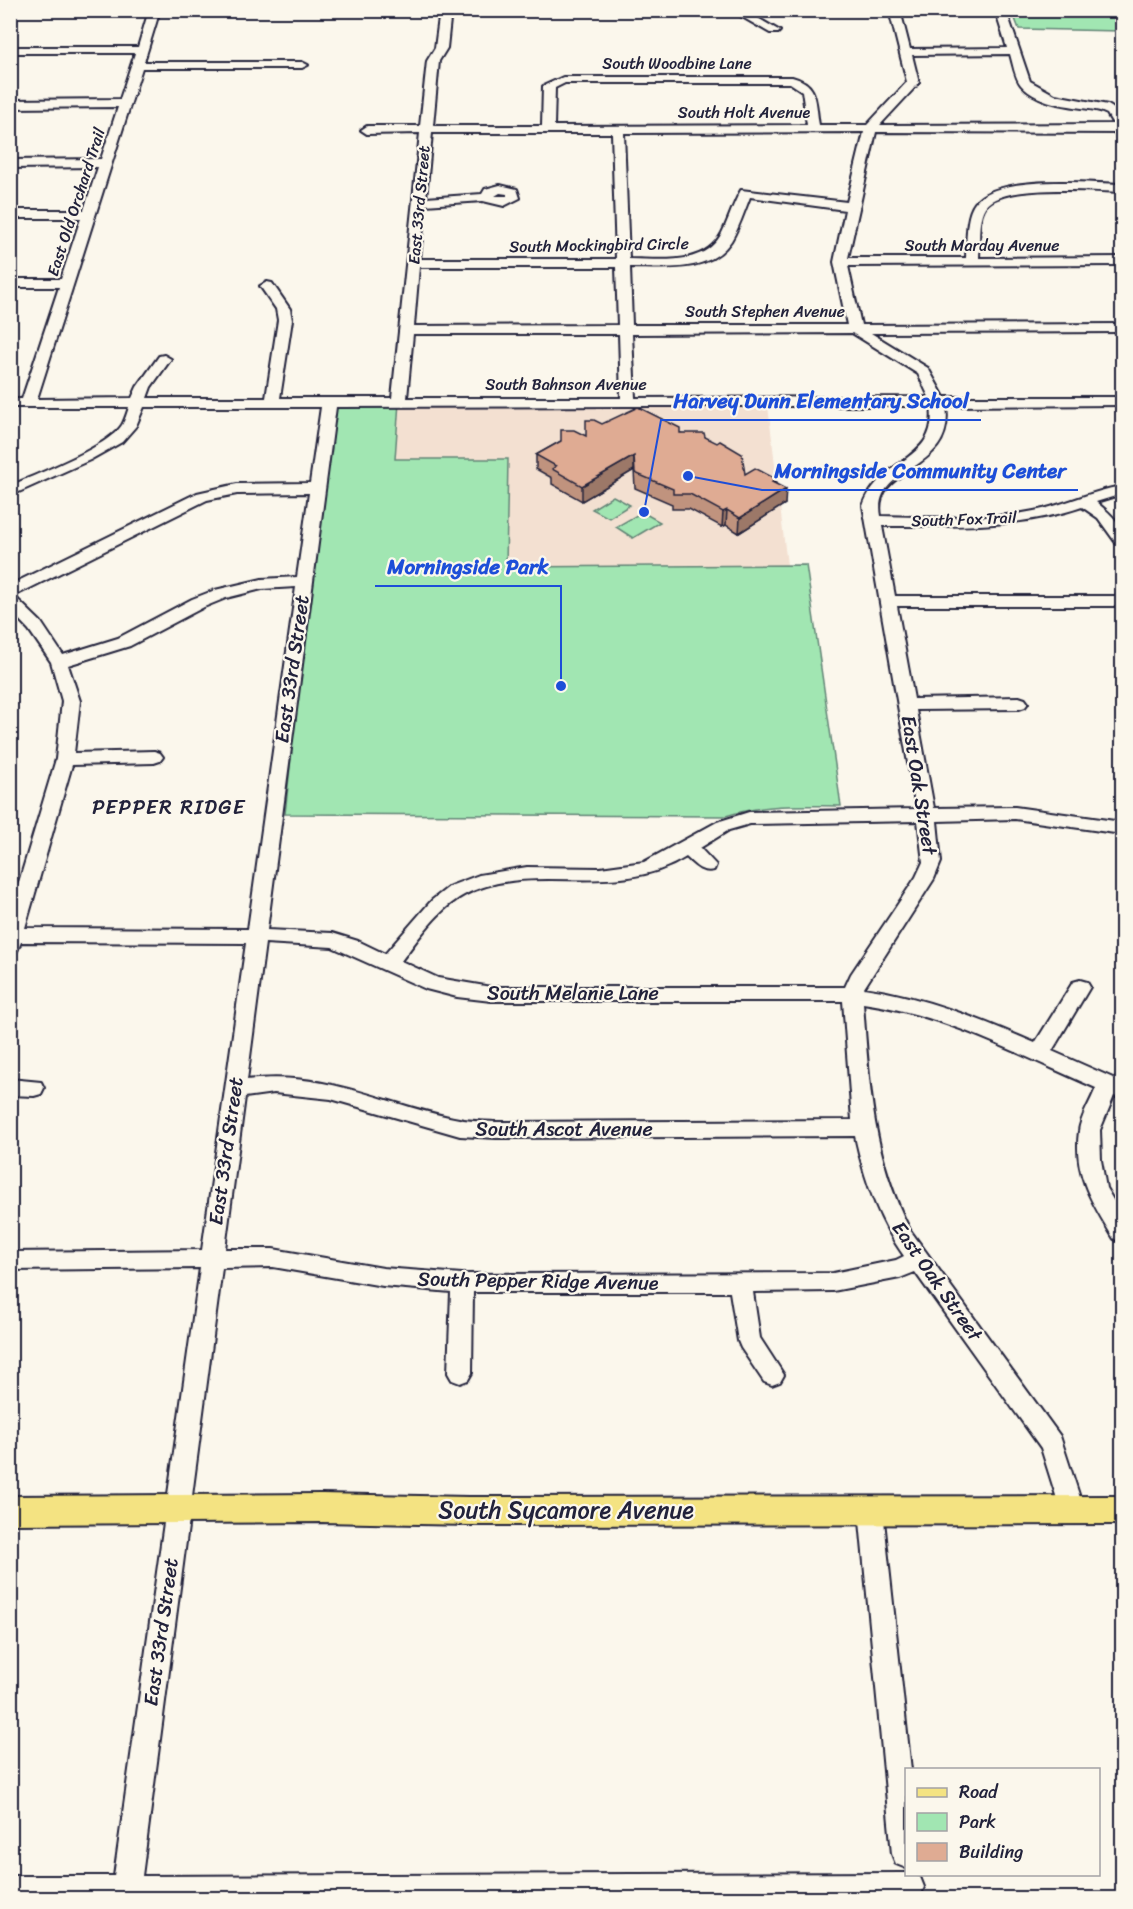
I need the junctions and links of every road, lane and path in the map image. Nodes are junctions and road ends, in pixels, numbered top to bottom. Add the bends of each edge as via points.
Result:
1 (155, 10) edge
2 (446, 10) edge
3 (735, 10) edge
4 (894, 10) edge
5 (1000, 10) edge
6 (774, 31) dead end
7 (10, 50) edge
8 (142, 50) junction
9 (1015, 51) junction
10 (906, 52) junction
11 (302, 64) dead end
12 (137, 65) junction
13 (125, 103) junction
14 (10, 104) edge
15 (813, 128) junction
16 (871, 128) junction
17 (1122, 128) edge
18 (548, 129) junction
19 (367, 130) dead end
20 (426, 130) junction
21 (618, 130) junction
22 (106, 163) junction
23 (10, 164) edge
24 (1122, 188) edge
25 (487, 197) dead end
26 (419, 202) junction
27 (852, 207) junction
28 (10, 214) edge
29 (89, 214) junction
30 (972, 261) junction
31 (1122, 261) edge
32 (841, 262) junction
33 (413, 263) junction
34 (624, 263) junction
35 (67, 283) junction
36 (10, 284) edge
37 (267, 286) dead end
38 (1122, 328) edge
39 (627, 329) junction
40 (855, 329) junction
41 (407, 330) junction
42 (164, 359) dead end
43 (938, 401) junction
44 (1122, 401) edge
45 (399, 402) junction
46 (628, 402) junction
47 (10, 403) edge
48 (28, 403) junction
49 (137, 403) junction
50 (272, 403) junction
51 (329, 403) junction
52 (317, 488) junction
53 (1122, 490) edge
54 (10, 492) edge
55 (1083, 500) junction
56 (874, 521) junction
57 (1122, 540) edge
58 (304, 582) junction
59 (10, 592) edge
60 (10, 600) edge
61 (1122, 601) edge
62 (887, 602) junction
63 (59, 662) junction
64 (1019, 703) dead end
65 (907, 705) junction
66 (154, 757) dead end
67 (65, 759) junction
68 (927, 816) junction
69 (1122, 828) edge
70 (688, 848) junction
71 (707, 865) dead end
72 (256, 936) junction
73 (13, 940) edge
74 (388, 964) junction
75 (1080, 987) dead end
76 (852, 994) junction
77 (1039, 1054) junction
78 (10, 1087) edge
79 (34, 1088) dead end
80 (1115, 1088) edge
81 (235, 1090) junction
82 (864, 1128) junction
83 (1122, 1233) edge
84 (211, 1259) junction
85 (919, 1259) junction
86 (10, 1261) edge
87 (462, 1283) junction
88 (740, 1283) junction
89 (460, 1373) dead end
90 (772, 1375) dead end
91 (178, 1509) junction
92 (10, 1510) edge
93 (1072, 1510) junction
94 (1122, 1510) edge
95 (871, 1511) junction
96 (905, 1844) edge
97 (910, 1887) edge
98 (10, 1890) edge
99 (126, 1893) edge
100 (408, 1893) edge
101 (662, 1893) edge

1 - 8 street, East Old Orchard Trail
2 - 20 street, East 33rd Street via 441,48 433,61
3 - 6 street
4 - 10 street
5 - 9 street
7 - 8 street
8 - 12 street, East Old Orchard Trail
9 - 10 street
9 - 17 street via 1029,87 1048,96 1104,108 1112,112
10 - 16 street via 913,83
11 - 12 street
12 - 13 street, East Old Orchard Trail
13 - 14 street
13 - 22 street, East Old Orchard Trail
15 - 16 street, South Holt Avenue
15 - 18 street, South Woodbine Lane via 808,90 792,80 562,80 549,86
15 - 21 street, South Holt Avenue
16 - 17 street, South Holt Avenue
16 - 27 street
18 - 20 street, South Holt Avenue
18 - 21 street, South Holt Avenue
19 - 20 street, South Holt Avenue
20 - 26 street, East 33rd Street
21 - 34 street
22 - 23 street
22 - 29 street, East Old Orchard Trail
24 - 30 street via 1024,188 986,197 979,206
25 - 26 street
26 - 33 street, East 33rd Street
27 - 32 street
27 - 34 street, South Mockingbird Circle via 745,193 720,249 710,256 683,263
28 - 29 street
29 - 35 street, East Old Orchard Trail
30 - 31 street, South Marday Avenue
30 - 32 street, South Marday Avenue
32 - 40 street
33 - 34 street, South Mockingbird Circle
33 - 41 street, East 33rd Street
34 - 39 street
35 - 36 street
35 - 48 street, East Old Orchard Trail
37 - 50 street via 283,309 285,320
38 - 40 street, South Stephen Avenue
39 - 40 street, South Stephen Avenue
39 - 41 street, South Stephen Avenue
39 - 46 street
40 - 43 street, East Oak Street via 923,371
41 - 45 street, East 33rd Street
42 - 49 street
43 - 44 street, South Bahnson Avenue
43 - 46 street, South Bahnson Avenue
43 - 56 street, East Oak Street via 940,419 935,440 876,490
45 - 46 street, South Bahnson Avenue
45 - 51 street, South Bahnson Avenue
47 - 48 street, South Bahnson Avenue
48 - 49 street, South Bahnson Avenue
49 - 50 street, South Bahnson Avenue
49 - 54 street via 125,432 107,446
50 - 51 street, South Bahnson Avenue
51 - 52 street, East 33rd Street
52 - 58 street, East 33rd Street
52 - 59 street via 245,489 202,496
53 - 55 street, South Fox Trail
55 - 56 street, South Fox Trail via 1011,520
55 - 57 street via 1103,515
56 - 62 street, East Oak Street
58 - 63 street via 262,584 221,594 124,642
58 - 72 street, East 33rd Street
60 - 63 street via 35,626
61 - 62 street
62 - 65 street, East Oak Street
63 - 67 street via 71,701
64 - 65 street
65 - 68 street, East Oak Street
66 - 67 street
67 - 73 street
68 - 69 street via 1015,813
68 - 70 street via 749,818 722,826
68 - 76 street, East Oak Street via 932,862 925,879
70 - 71 street
70 - 74 street via 649,867 621,873 513,874 488,878 457,891 432,913
72 - 73 street, South Melanie Lane
72 - 74 street, South Melanie Lane via 332,940
72 - 81 street, East 33rd Street
74 - 76 street, South Melanie Lane via 433,984 491,994
75 - 77 street
76 - 77 street, South Melanie Lane via 908,1002
76 - 82 street, East Oak Street
77 - 80 street, South Melanie Lane
78 - 79 street
80 - 83 street via 1089,1130 1090,1160 1096,1190
81 - 82 street, South Ascot Avenue via 274,1085 331,1091 460,1128
81 - 84 street, East 33rd Street
82 - 85 street, East Oak Street via 888,1208
84 - 86 street, South Pepper Ridge Avenue
84 - 87 street, South Pepper Ridge Avenue via 273,1258 383,1277
84 - 91 street, East 33rd Street
85 - 88 street, South Pepper Ridge Avenue via 882,1274 833,1282
85 - 93 street, East Oak Street via 1052,1444
87 - 88 street, South Pepper Ridge Avenue
87 - 89 street
88 - 90 street via 748,1341
91 - 92 main road, South Sycamore Avenue
91 - 95 main road, South Sycamore Avenue
91 - 99 street, East 33rd Street
93 - 94 main road, South Sycamore Avenue
93 - 95 main road, South Sycamore Avenue
95 - 96 street
97 - 101 street
98 - 99 street
99 - 100 street
100 - 101 street

